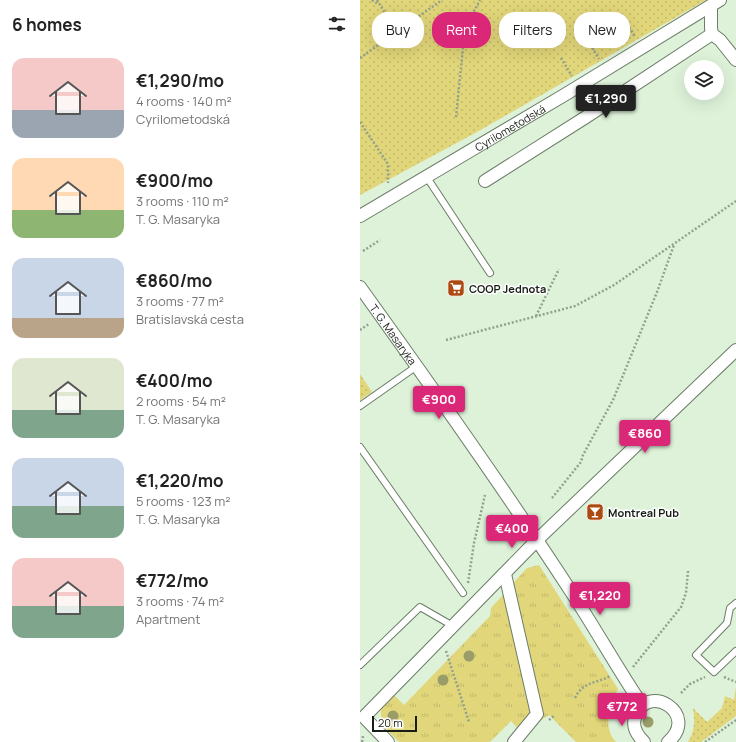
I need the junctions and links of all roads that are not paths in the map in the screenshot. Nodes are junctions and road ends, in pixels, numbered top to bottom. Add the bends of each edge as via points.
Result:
1 (715, 3) edge
2 (712, 34) junction
3 (736, 60) edge
4 (426, 176) junction
5 (485, 181) dead end
6 (360, 216) edge
7 (490, 273) dead end
8 (360, 287) edge
9 (736, 350) edge
10 (417, 366) junction
11 (360, 406) edge
12 (360, 447) edge
13 (537, 540) junction
14 (504, 574) junction
15 (465, 592) road end
16 (736, 603) edge
17 (453, 626) junction
18 (736, 651) edge
19 (360, 665) edge
20 (642, 705) junction
21 (388, 742) edge
22 (514, 742) edge
23 (644, 742) edge
24 (668, 742) edge

1 - 2 street
1 - 4 street, Cyrilometodská
2 - 3 street
2 - 5 street
4 - 6 street, Cyrilometodská
4 - 7 lane
8 - 10 street, T. G. Masaryka
9 - 13 street
10 - 11 lane
10 - 13 street, T. G. Masaryka
12 - 15 lane
13 - 14 street
13 - 20 street, T. G. Masaryka
14 - 17 street
14 - 22 street via 537,714
16 - 18 lane via 730,608 727,623 696,655 714,672
17 - 19 lane via 420,607
17 - 21 street via 364,717
20 - 23 street via 636,713 634,729
20 - 24 street via 661,701 677,715 677,731

